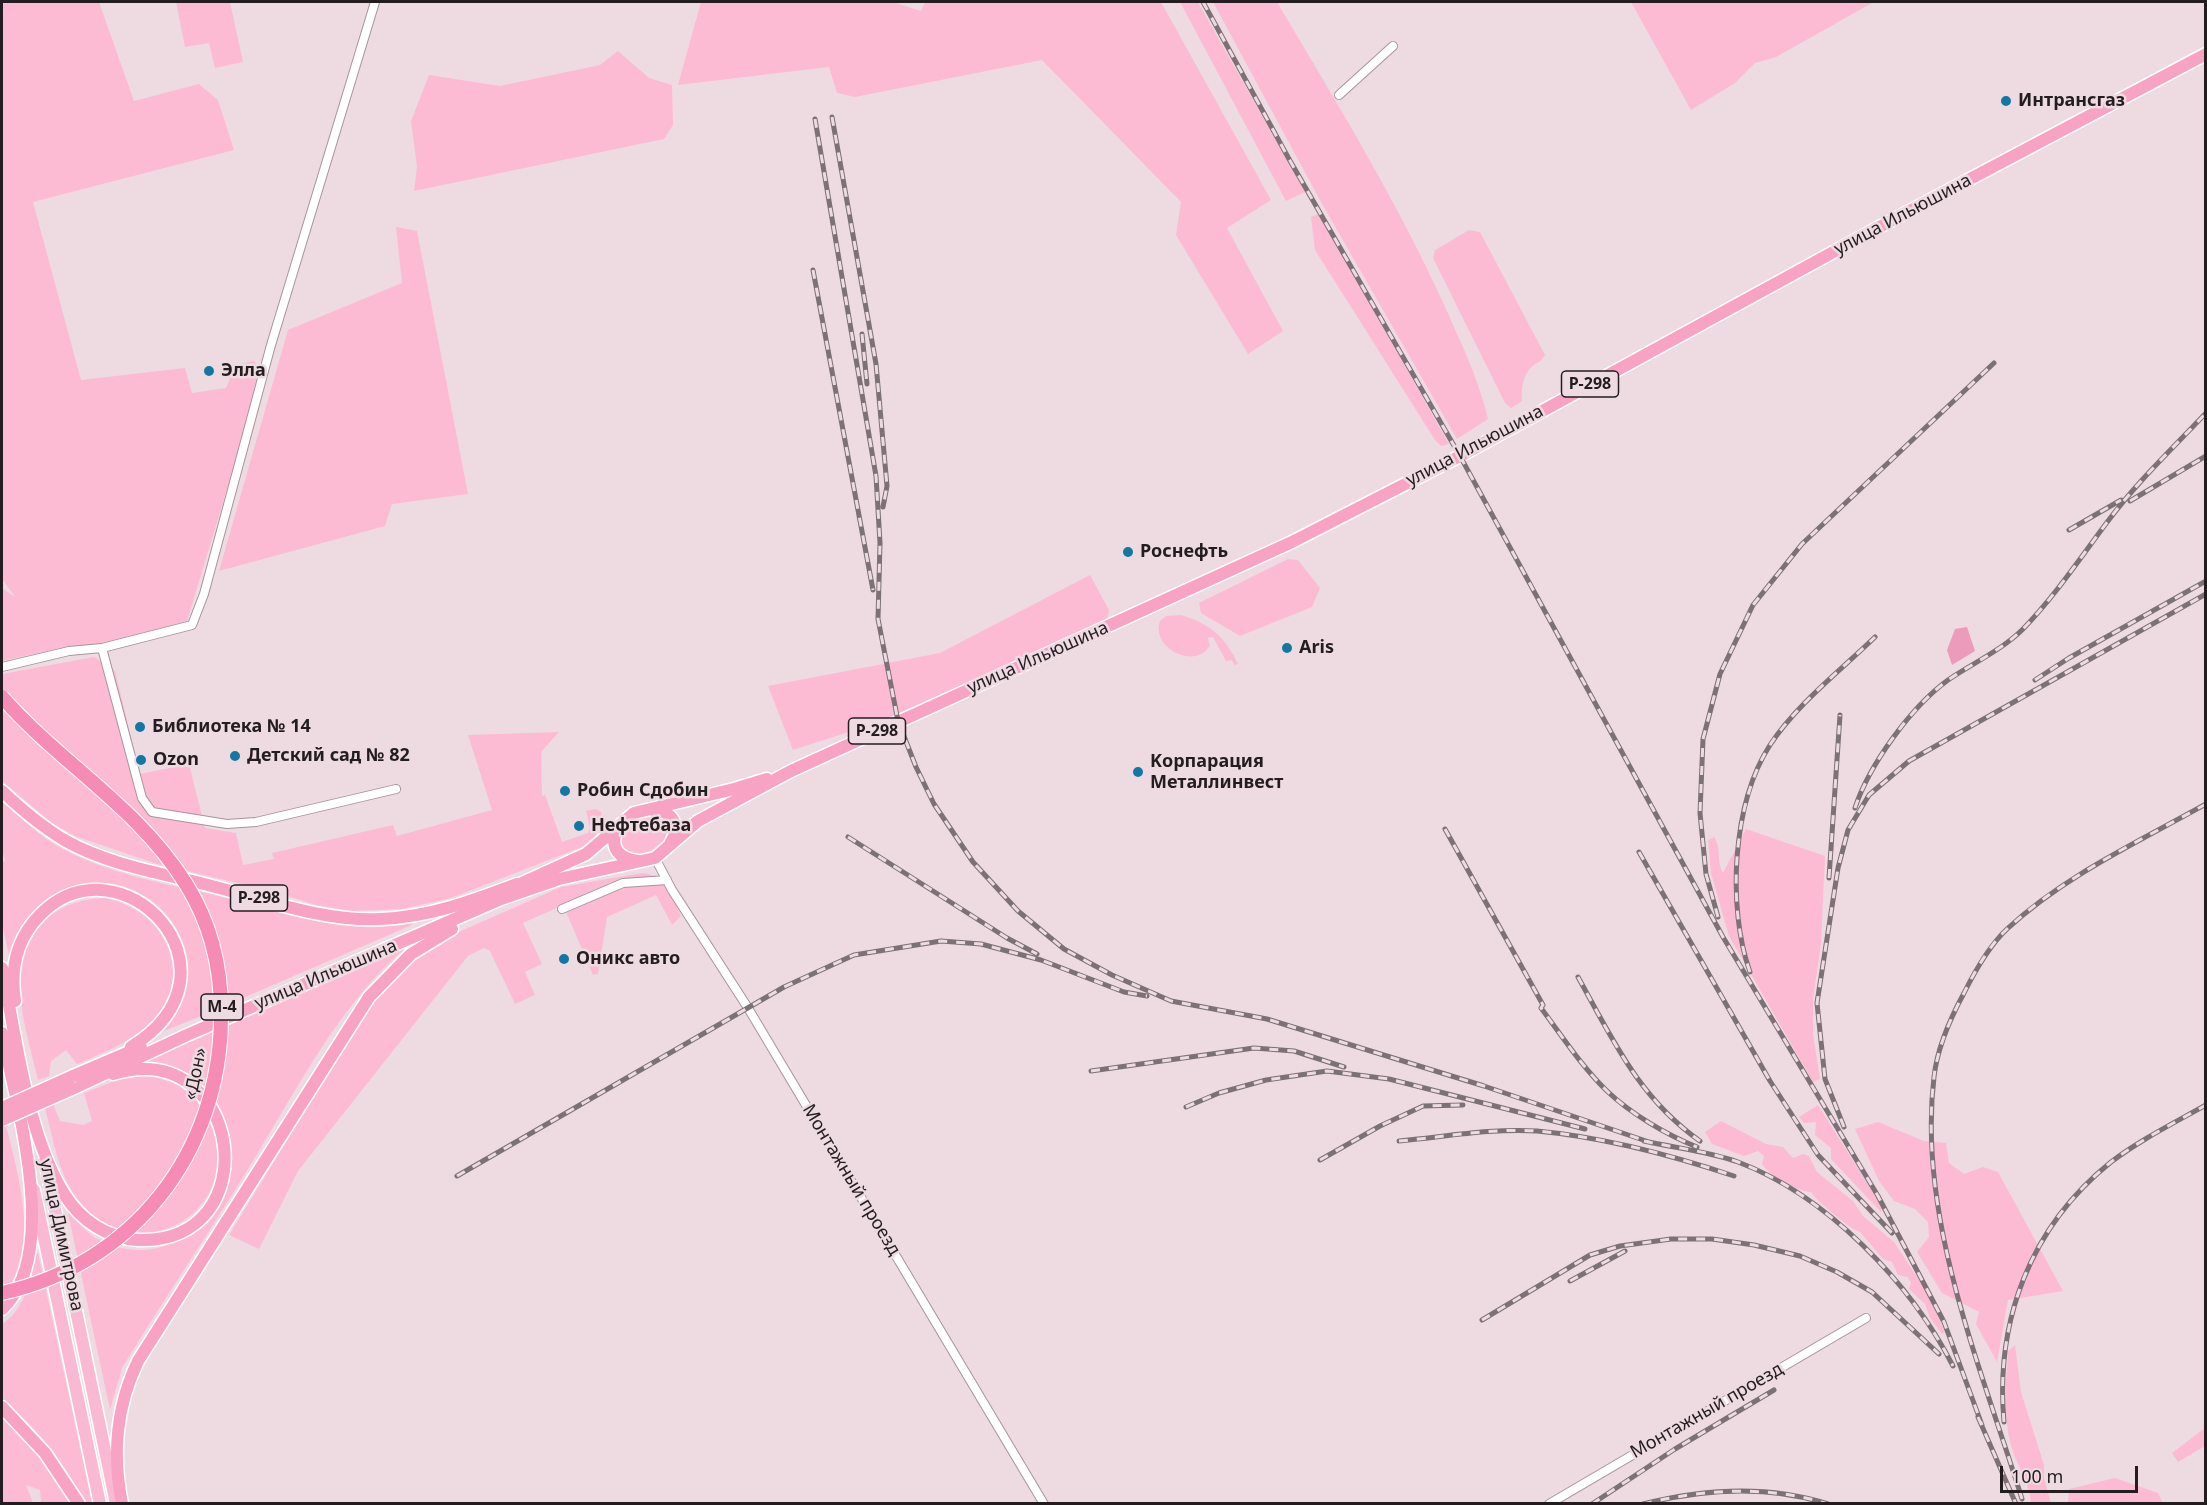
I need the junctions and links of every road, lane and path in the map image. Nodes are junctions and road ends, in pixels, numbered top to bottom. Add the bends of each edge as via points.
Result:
1 (375, 2) edge
2 (1393, 46) dead end
3 (2205, 54) edge
4 (1339, 95) dead end
5 (102, 648) junction
6 (2, 667) edge
7 (2, 697) edge
8 (791, 771) junction
9 (396, 789) dead end
10 (2, 791) edge
11 (646, 809) junction
12 (619, 825) junction
13 (655, 857) junction
14 (554, 875) junction
15 (667, 880) junction
16 (536, 882) junction
17 (562, 909) dead end
18 (2, 968) edge
19 (2, 1033) edge
20 (113, 1058) junction
21 (2, 1063) edge
22 (73, 1082) junction
23 (89, 1082) junction
24 (29, 1097) junction
25 (16, 1103) junction
26 (2, 1108) edge
27 (2, 1120) edge
28 (41, 1143) junction
29 (25, 1144) junction
30 (2, 1293) edge
31 (2, 1309) edge
32 (1866, 1318) dead end
33 (2, 1407) edge
34 (79, 1503) edge
35 (100, 1503) edge
36 (116, 1503) edge
37 (122, 1503) edge
38 (1044, 1503) edge
39 (1549, 1503) edge

1 - 5 street via 271,345 204,594 192,625
2 - 4 street
3 - 8 highway, улица Ильюшина / Р-298 via 1460,456 1292,542
5 - 6 street via 69,651
5 - 9 street via 142,798 152,812 227,824 256,822
7 - 30 highway, «Дон» / М-4, bridge via 167,855 206,922 222,1004 220,1052 212,1096 196,1139 171,1181 140,1217 101,1250 58,1275
8 - 11 highway, Р-298
8 - 13 highway, Р-298 via 692,825
10 - 16 highway, Р-298 via 46,828 85,850 156,872 336,916 382,919 428,914
11 - 12 highway, Р-298
11 - 13 highway via 664,812 675,822 674,836
12 - 13 highway via 613,842 617,852 629,860
12 - 14 highway, Р-298 via 593,850
13 - 14 highway, Р-298
13 - 15 street, Монтажный проезд
14 - 16 highway, улица Ильюшина / Р-298
15 - 17 street via 623,883
15 - 38 street, Монтажный проезд via 759,1025
16 - 20 highway, улица Ильюшина / Р-298
16 - 23 highway, улица Ильюшина / Р-298
16 - 37 highway via 430,940 398,964 369,997 138,1361 117,1424 116,1468
18 - 24 highway, улица Димитрова
19 - 25 highway, улица Димитрова
20 - 22 highway, улица Ильюшина / Р-298
20 - 24 highway via 151,1034 169,1013 179,989 179,955 165,925 144,904 116,893 89,892 60,900 42,913 27,930 15,956 14,993
21 - 25 highway
22 - 23 highway, улица Ильюшина / Р-298
22 - 26 highway, улица Ильюшина / Р-298, bridge
22 - 27 highway, улица Ильюшина / Р-298, bridge
23 - 28 highway via 119,1072 159,1072 180,1079 202,1096 221,1125 226,1153 223,1179 209,1208 189,1226 164,1238 110,1235 92,1225 69,1201
24 - 28 highway, улица Димитрова
25 - 29 highway, улица Димитрова
28 - 36 main road, улица Димитрова
29 - 31 highway via 32,1211 31,1251 20,1285
29 - 35 main road, улица Димитрова
32 - 39 street, Монтажный проезд
33 - 34 highway via 45,1453

